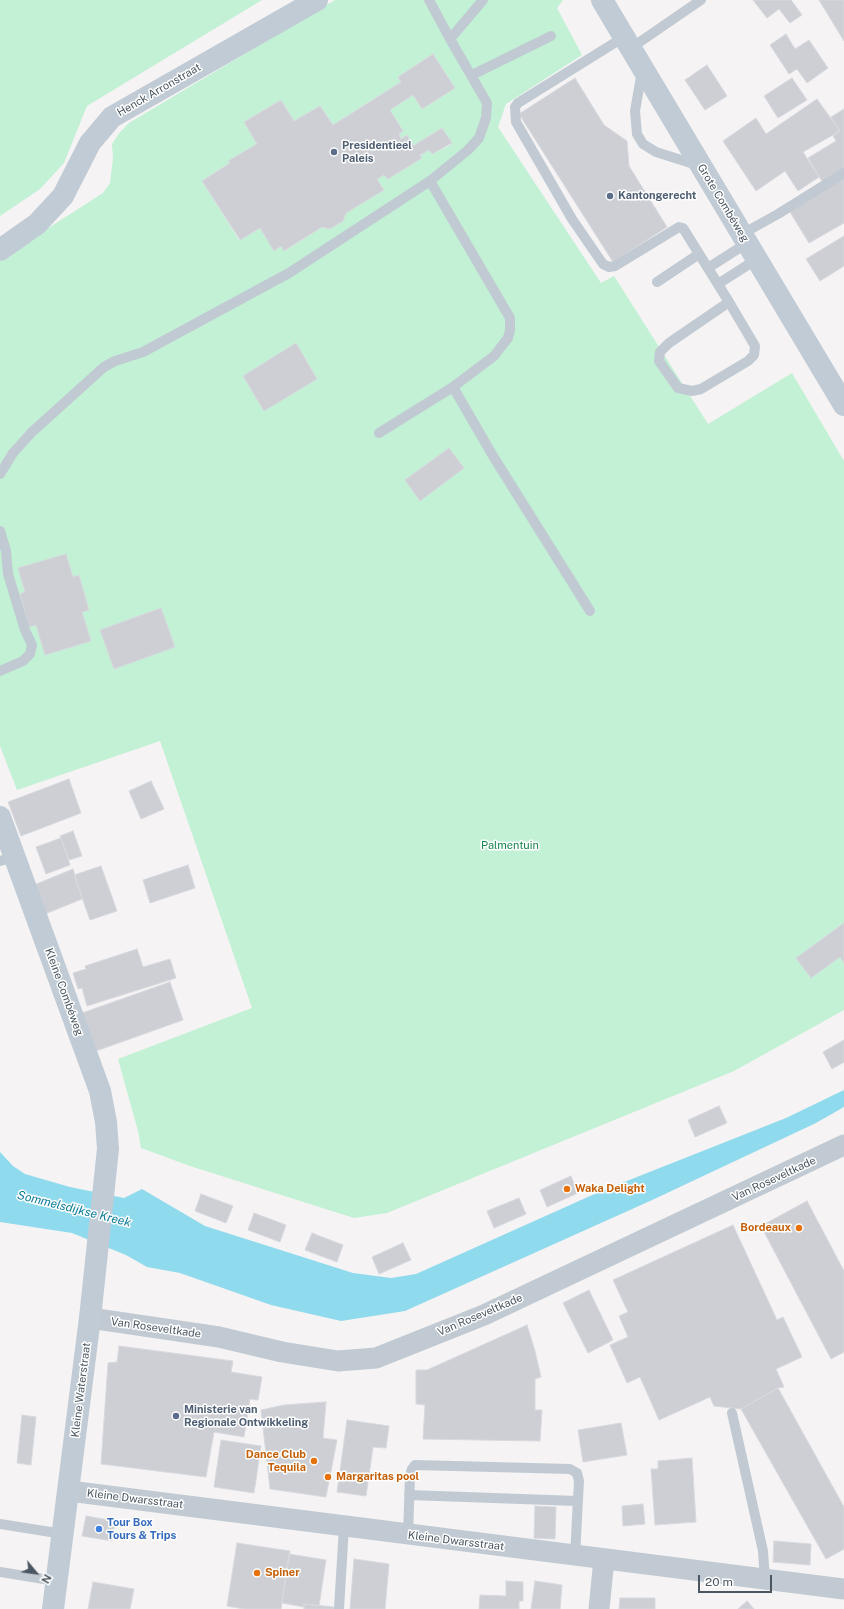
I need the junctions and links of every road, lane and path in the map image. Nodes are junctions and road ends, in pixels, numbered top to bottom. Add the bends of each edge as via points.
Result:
1 (318, 0) edge
2 (429, 0) edge
3 (483, 0) edge
4 (602, 0) edge
5 (701, 0) edge
6 (551, 36) dead end
7 (450, 39) junction
8 (627, 42) junction
9 (642, 67) junction
10 (472, 75) junction
11 (702, 166) junction
12 (844, 173) edge
13 (430, 181) junction
14 (749, 245) junction
15 (0, 250) edge
16 (699, 254) junction
17 (708, 268) junction
18 (657, 282) dead end
19 (718, 284) junction
20 (729, 302) junction
21 (453, 386) junction
22 (844, 405) edge
23 (379, 433) dead end
24 (0, 474) edge
25 (0, 531) edge
26 (590, 611) dead end
27 (0, 671) edge
28 (0, 817) edge
29 (7, 859) edge
30 (844, 1145) edge
31 (106, 1171) joint
32 (90, 1318) junction
33 (732, 1413) dead end
34 (69, 1491) junction
35 (409, 1494) junction
36 (578, 1501) junction
37 (0, 1524) edge
38 (344, 1526) junction
39 (63, 1534) junction
40 (408, 1535) junction
41 (575, 1556) junction
42 (604, 1559) junction
43 (0, 1572) edge
44 (766, 1580) junction
45 (56, 1581) junction
46 (844, 1589) edge
47 (53, 1609) edge
48 (339, 1609) edge
49 (599, 1609) edge

1 - 15 main road, Henck Arronstraat via 112,117 90,143 63,196 36,224
2 - 7 lane
3 - 7 lane
4 - 8 main road, Grote Combéweg
5 - 8 lane
6 - 10 lane
7 - 10 lane
8 - 9 main road, Grote Combéweg
8 - 16 lane via 518,103 514,112 516,122 572,219 603,264 609,267 616,266 679,227 683,228
9 - 11 main road, Grote Combéweg
9 - 11 lane via 635,111 637,134 643,144 656,152
10 - 13 lane via 487,103 486,118 479,138
11 - 14 main road, Grote Combéweg
12 - 14 lane via 778,214
13 - 21 lane via 510,318 508,338 494,356
13 - 24 lane via 289,273 143,352 104,367 32,432 12,453
14 - 17 lane
14 - 19 lane
14 - 22 main road, Grote Combéweg
16 - 17 lane
16 - 18 lane
17 - 19 lane
19 - 20 lane
20 - 20 lane via 755,346 754,355 701,389 692,391 678,388 659,361 660,352 669,343
21 - 23 lane
21 - 26 lane via 493,456
25 - 27 lane via 6,551 8,574 32,645 30,654 23,661
28 - 29 main road, Kleine Combéweg
29 - 31 main road, Kleine Combéweg via 100,1091 106,1122
30 - 32 street, Van Roseveltkade via 484,1315 376,1358 338,1361 282,1352 219,1337
31 - 32 main road, Kleine Waterstraat
32 - 34 main road, Kleine Waterstraat
33 - 44 lane via 763,1551
34 - 38 street, Kleine Dwarsstraat
34 - 39 main road, Kleine Waterstraat
35 - 36 lane
35 - 36 lane via 412,1469 420,1464 570,1469 577,1473
35 - 40 lane
36 - 41 lane
37 - 39 lane
38 - 40 street, Kleine Dwarsstraat
38 - 48 lane
39 - 45 main road, Kleine Waterstraat
40 - 41 street, Kleine Dwarsstraat
41 - 42 street, Kleine Dwarsstraat
42 - 44 street, Kleine Dwarsstraat
42 - 49 street
43 - 45 lane
44 - 46 street, Kleine Dwarsstraat
45 - 47 main road, Kleine Waterstraat

